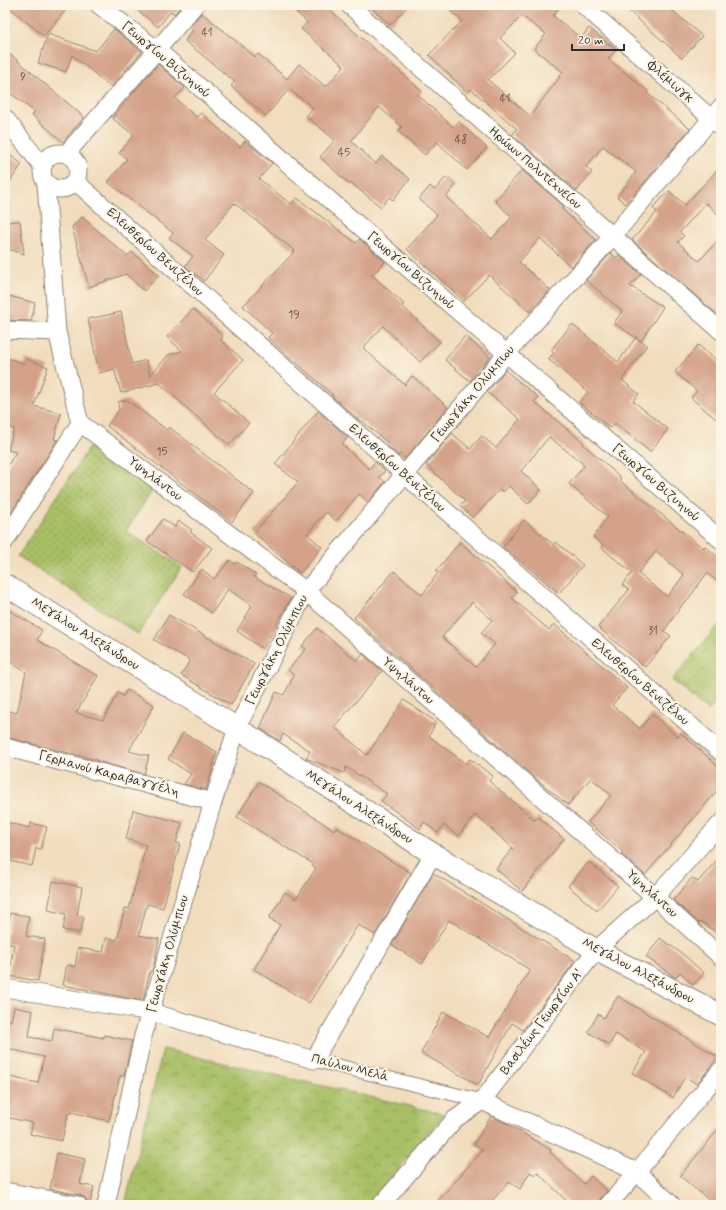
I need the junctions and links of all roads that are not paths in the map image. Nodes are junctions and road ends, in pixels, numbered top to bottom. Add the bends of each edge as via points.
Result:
1 (99, 5) edge
2 (195, 5) edge
3 (349, 5) edge
4 (583, 5) edge
5 (157, 50) junction
6 (5, 118) edge
7 (718, 118) edge
8 (66, 154) junction
9 (44, 175) junction
10 (75, 181) junction
11 (613, 236) junction
12 (5, 330) edge
13 (721, 331) edge
14 (57, 332) junction
15 (506, 354) junction
16 (80, 423) junction
17 (405, 475) junction
18 (721, 540) edge
19 (5, 541) edge
20 (5, 585) edge
21 (306, 591) junction
22 (237, 728) junction
23 (5, 747) edge
24 (721, 752) edge
25 (213, 802) junction
26 (721, 823) edge
27 (433, 854) junction
28 (655, 897) junction
29 (596, 950) junction
30 (721, 957) edge
31 (5, 988) edge
32 (151, 1012) junction
33 (721, 1015) edge
34 (314, 1060) junction
35 (721, 1070) edge
36 (482, 1101) junction
37 (637, 1172) junction
38 (5, 1190) edge
39 (78, 1205) edge
40 (106, 1205) edge
41 (381, 1205) edge
42 (608, 1205) edge
43 (672, 1205) edge

1 - 5 street, Γεωργίου Βιζυηνού
2 - 5 street
3 - 11 street, Ηρώων Πολυτεχνείου
4 - 7 street, Φλέμινγκ
5 - 8 street
5 - 15 street, Γεωργίου Βιζυηνού
6 - 9 street
7 - 11 street, Γεωργάκη Ολύμπιου
8 - 9 street via 60,153 49,157 45,162
8 - 10 street via 73,158 77,165
9 - 10 street via 56,188 61,189
9 - 14 street
10 - 17 street, Ελευθερίου Βενιζέλου
11 - 13 street, Ηρώων Πολυτεχνείου
11 - 15 street, Γεωργάκη Ολύμπιου
12 - 14 street
14 - 16 street
15 - 17 street, Γεωργάκη Ολύμπιου
15 - 18 street, Γεωργίου Βιζυηνού
16 - 19 street
16 - 21 street, Υψηλάντου
17 - 21 street, Γεωργάκη Ολύμπιου
17 - 24 street, Ελευθερίου Βενιζέλου
20 - 22 street, Μεγάλου Αλεξάνδρου
21 - 22 street, Γεωργάκη Ολύμπιου
21 - 28 street, Υψηλάντου
22 - 25 street, Γεωργάκη Ολύμπιου
22 - 27 street, Μεγάλου Αλεξάνδρου
23 - 25 street, Γερμανού Καραβαγγέλη
25 - 32 street, Γεωργάκη Ολύμπιου
26 - 28 street, Βασιλέως Γεωργίου Α'
27 - 29 street, Μεγάλου Αλεξάνδρου
27 - 34 street
28 - 29 street, Βασιλέως Γεωργίου Α'
28 - 30 street, Υψηλάντου
29 - 33 street, Μεγάλου Αλεξάνδρου
29 - 36 street, Βασιλέως Γεωργίου Α'
31 - 32 street, Παύλου Μελά
32 - 34 street, Παύλου Μελά
32 - 40 street, Γεωργάκη Ολύμπιου via 143,1036
34 - 36 street, Παύλου Μελά
35 - 37 street
36 - 37 street, Παύλου Μελά
36 - 41 street, Βασιλέως Γεωργίου Α' via 454,1119
37 - 42 street
37 - 43 street, Παύλου Μελά
38 - 39 street

